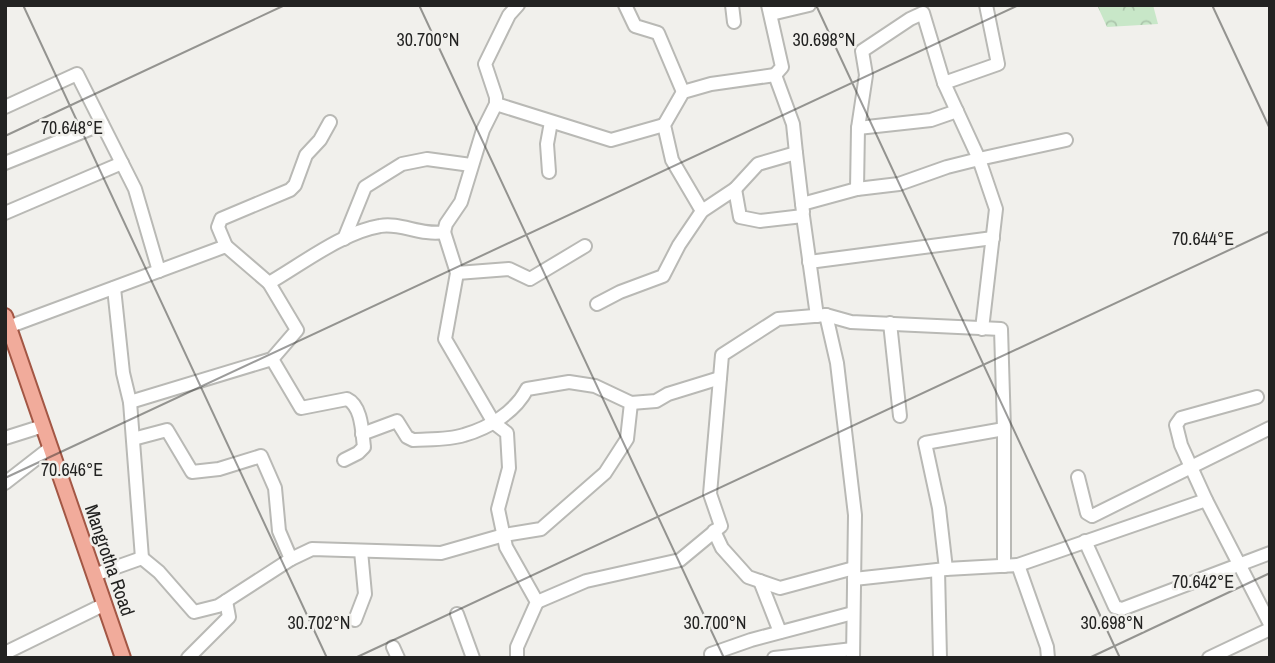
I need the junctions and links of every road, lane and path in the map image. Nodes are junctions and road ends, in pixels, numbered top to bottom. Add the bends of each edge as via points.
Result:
1 (518, 5) edge
2 (625, 5) edge
3 (732, 5) edge
4 (809, 5) edge
5 (986, 5) edge
6 (923, 9) edge
7 (769, 10) edge
8 (734, 22) dead end
9 (775, 75) junction
10 (944, 83) junction
11 (683, 92) junction
12 (496, 104) junction
13 (5, 107) edge
14 (957, 111) junction
15 (551, 121) junction
16 (330, 122) dead end
17 (102, 124) junction
18 (664, 125) junction
19 (858, 128) junction
20 (1066, 140) dead end
21 (796, 153) junction
22 (979, 159) junction
23 (5, 163) edge
24 (122, 163) junction
25 (471, 165) junction
26 (550, 172) dead end
27 (735, 189) junction
28 (857, 189) junction
29 (803, 210) junction
30 (702, 211) junction
31 (5, 213) edge
32 (444, 232) junction
33 (993, 238) junction
34 (344, 239) junction
35 (226, 246) junction
36 (585, 246) dead end
37 (809, 262) junction
38 (159, 271) junction
39 (457, 273) junction
40 (269, 283) junction
41 (114, 288) junction
42 (597, 304) dead end
43 (821, 316) junction
44 (7, 322) edge
45 (890, 323) junction
46 (982, 329) junction
47 (272, 359) junction
48 (720, 378) junction
49 (1257, 397) dead end
50 (130, 402) junction
51 (631, 403) junction
52 (900, 416) dead end
53 (494, 423) junction
54 (43, 426) junction
55 (1270, 428) edge
56 (1004, 429) junction
57 (362, 434) junction
58 (5, 438) edge
59 (132, 439) junction
60 (50, 448) junction
61 (344, 460) dead end
62 (1191, 467) junction
63 (1077, 477) dead end
64 (5, 483) edge
65 (1206, 500) junction
66 (714, 531) junction
67 (504, 535) junction
68 (1085, 541) junction
69 (361, 551) junction
70 (1270, 553) edge
71 (142, 558) junction
72 (291, 559) junction
73 (1018, 565) junction
74 (1239, 565) junction
75 (1004, 566) junction
76 (942, 570) junction
77 (854, 574) junction
78 (94, 575) junction
79 (760, 581) junction
80 (226, 601) junction
81 (537, 602) junction
82 (105, 604) junction
83 (853, 613) junction
84 (457, 614) dead end
85 (355, 620) dead end
86 (1270, 624) edge
87 (1270, 629) edge
88 (780, 632) junction
89 (5, 653) edge
90 (853, 653) edge
91 (711, 654) dead end
92 (123, 658) edge
93 (188, 658) edge
94 (473, 658) edge
95 (517, 658) edge
96 (774, 658) edge
97 (940, 658) edge
98 (1048, 658) edge
99 (1209, 658) edge

1 - 12 street via 485,64
2 - 11 street via 635,26 658,33
3 - 8 street
4 - 7 street
5 - 10 street via 998,64
6 - 10 street
6 - 19 street via 862,51 866,75
7 - 9 street via 782,67
9 - 11 street
9 - 21 street via 793,124
10 - 14 street
11 - 18 street
12 - 15 street
12 - 25 street
13 - 17 street via 77,74
14 - 19 street via 931,120
14 - 22 street
15 - 18 street via 611,140
15 - 26 street via 547,144
16 - 35 street via 309,149 295,186 221,219 218,227
17 - 23 street
17 - 24 street
18 - 30 street via 672,160
19 - 28 street
20 - 22 street
21 - 27 street via 758,164
21 - 29 street
22 - 28 street via 899,184
22 - 33 street via 996,209
24 - 31 street
24 - 38 street via 135,189
25 - 32 street via 461,202
25 - 34 street via 427,159 402,164 365,187
27 - 29 street via 740,217 760,221
27 - 30 street
28 - 29 street
29 - 37 street
30 - 42 street via 663,276
32 - 34 street via 382,225
32 - 39 street
33 - 37 street
33 - 46 street
34 - 40 street
35 - 38 street
35 - 40 street
36 - 39 street via 530,279 509,270
37 - 43 street
38 - 41 street
39 - 53 street via 445,339
40 - 47 street via 297,330
41 - 44 street
41 - 50 street
43 - 45 street
43 - 48 street via 778,319 722,355
43 - 77 street via 837,363 855,515
44 - 54 main road, Mangrotha Road
45 - 46 street
45 - 52 street
46 - 56 street via 1001,329
47 - 50 street
47 - 57 street via 301,408 351,400
48 - 51 street via 656,401
48 - 66 street via 710,494 721,526
49 - 62 street via 1178,420 1181,445
50 - 59 street
51 - 53 street via 595,386 569,382 527,389
51 - 67 street via 627,439 605,473 541,529
53 - 57 street via 463,436 413,440 397,421
53 - 67 street via 507,433 509,468 498,509
54 - 58 street
54 - 60 main road, Mangrotha Road
55 - 62 street
56 - 75 street
56 - 76 street via 925,443 939,508
57 - 61 street via 364,447
59 - 71 street
59 - 72 street via 167,430 192,472 261,456 275,488 279,531
60 - 64 street
60 - 78 main road, Mangrotha Road
62 - 63 street via 1092,516 1087,513
62 - 65 street
65 - 68 street
65 - 74 street
66 - 79 street via 722,548 748,577
66 - 81 street via 680,559 586,581
67 - 69 street via 441,553
67 - 81 street via 506,547
68 - 73 street
68 - 74 street via 1118,609
69 - 72 street via 313,549
69 - 85 street via 365,594
70 - 74 street
71 - 78 street
71 - 80 street via 194,612
72 - 80 street
73 - 75 street
73 - 98 street
74 - 86 street
75 - 76 street
76 - 77 street
76 - 97 street
77 - 79 street via 780,588
77 - 83 street
78 - 82 main road, Mangrotha Road
79 - 88 street
80 - 93 street via 229,617
81 - 95 street via 517,647
82 - 89 street
82 - 92 main road, Mangrotha Road
83 - 88 street
83 - 90 street
84 - 94 street
87 - 99 street
88 - 91 street
90 - 96 street

